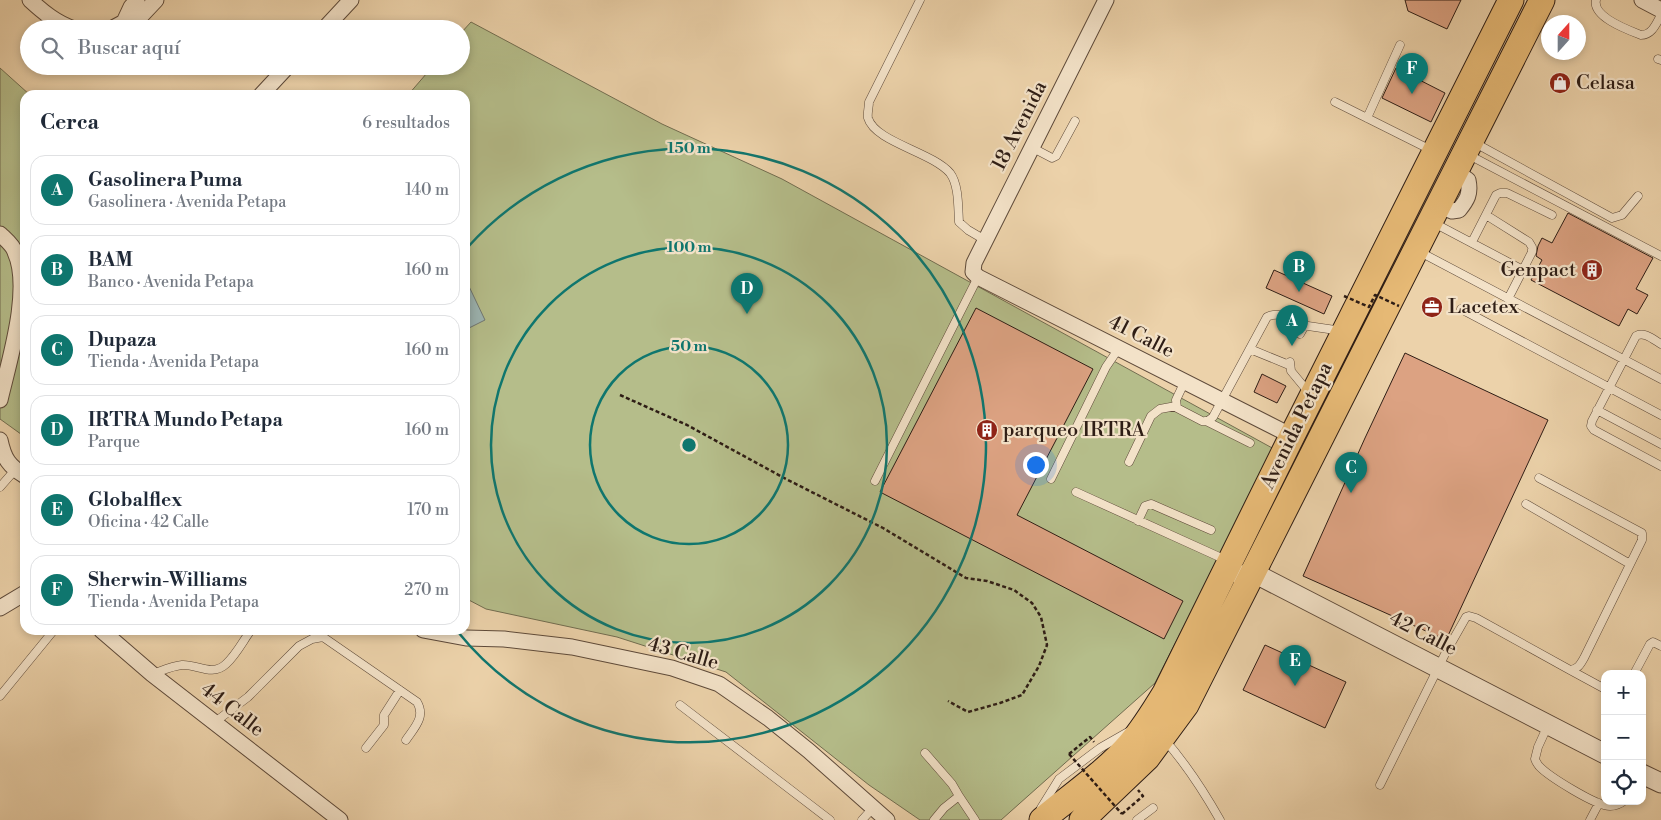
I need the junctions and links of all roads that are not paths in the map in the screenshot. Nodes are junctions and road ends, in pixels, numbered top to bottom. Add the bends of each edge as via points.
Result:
1 (30, 0) edge
2 (137, 0) edge
3 (156, 0) edge
4 (350, 0) edge
5 (920, 0) edge
6 (1511, 0) edge
7 (1542, 0) edge
8 (1596, 0) edge
9 (1642, 0) edge
10 (1103, 1) edge
11 (1661, 10) edge
12 (1661, 15) edge
13 (56, 20) edge
14 (122, 20) edge
15 (132, 20) edge
16 (332, 20) edge
17 (1400, 45) dead end
18 (280, 75) edge
19 (266, 90) edge
20 (1336, 102) dead end
21 (1366, 118) junction
22 (1075, 121) dead end
23 (1031, 147) junction
24 (1434, 152) junction
25 (1464, 155) junction
26 (1638, 196) dead end
27 (1435, 214) junction
28 (1486, 215) junction
29 (1552, 215) dead end
30 (0, 234) edge
31 (985, 240) junction
32 (1472, 242) junction
33 (1416, 250) junction
34 (1661, 256) edge
35 (20, 267) edge
36 (1523, 270) junction
37 (975, 274) junction
38 (20, 290) edge
39 (1508, 299) junction
40 (1461, 309) dead end
41 (1305, 326) junction
42 (1344, 331) junction
43 (1300, 334) dead end
44 (1661, 344) edge
45 (1119, 348) junction
46 (1250, 349) junction
47 (1624, 360) junction
48 (1661, 379) edge
49 (1185, 381) junction
50 (1610, 388) junction
51 (1312, 395) junction
52 (0, 400) edge
53 (1222, 400) junction
54 (1176, 406) junction
55 (1597, 410) junction
56 (1661, 414) edge
57 (1206, 421) junction
58 (1292, 436) junction
59 (0, 440) edge
60 (1250, 443) dead end
61 (1661, 444) edge
62 (1129, 462) dead end
63 (1661, 466) edge
64 (20, 473) edge
65 (1539, 478) dead end
66 (1051, 479) dead end
67 (875, 481) dead end
68 (0, 487) edge
69 (1076, 492) dead end
70 (1526, 504) dead end
71 (1138, 521) junction
72 (1211, 530) dead end
73 (1230, 562) junction
74 (1630, 564) junction
75 (1252, 572) junction
76 (1219, 584) junction
77 (20, 596) edge
78 (0, 608) edge
79 (50, 635) edge
80 (107, 635) edge
81 (247, 635) edge
82 (450, 635) edge
83 (1661, 646) edge
84 (1438, 667) junction
85 (1570, 670) junction
86 (1636, 670) edge
87 (152, 674) junction
88 (1601, 687) edge
89 (400, 690) junction
90 (0, 696) edge
91 (680, 705) dead end
92 (214, 722) junction
93 (1548, 725) junction
94 (1155, 729) junction
95 (406, 740) dead end
96 (366, 748) dead end
97 (1601, 752) edge
98 (925, 753) dead end
99 (1646, 776) edge
100 (1661, 784) edge
101 (1380, 785) dead end
102 (959, 796) junction
103 (1599, 803) joint
104 (1604, 805) edge
105 (1616, 805) edge
106 (873, 808) junction
107 (1154, 808) dead end
108 (323, 815) edge
109 (340, 820) edge
110 (830, 820) edge
111 (862, 820) edge
112 (887, 820) edge
113 (934, 820) edge
114 (975, 820) edge
115 (1034, 820) edge
116 (1042, 820) edge
117 (1082, 820) edge
118 (1137, 820) edge
119 (1220, 820) edge
120 (1590, 820) edge

1 - 13 street
2 - 14 street
3 - 15 street via 140,17
4 - 16 street
5 - 31 lane via 869,102 868,118 884,136 933,160 950,174 956,190 959,222
6 - 24 main road, Avenida Petapa
7 - 25 main road, Avenida Petapa
8 - 12 lane via 1597,10 1604,17 1641,35 1651,32
9 - 11 street
10 - 23 street, 18 Avenida
17 - 21 lane
18 - 19 street
20 - 21 lane
21 - 24 lane
22 - 23 lane via 1054,158
23 - 31 street, 18 Avenida
24 - 42 main road, Avenida Petapa
25 - 26 lane via 1612,218 1622,215
25 - 27 main road, Avenida Petapa
25 - 34 lane
27 - 32 lane
27 - 33 main road, Avenida Petapa
28 - 29 lane via 1496,195 1507,192
28 - 32 lane
28 - 36 lane via 1532,246
30 - 35 street via 15,250
31 - 37 street, 18 Avenida via 974,263
32 - 36 lane
33 - 39 lane
33 - 75 main road, Avenida Petapa
36 - 39 lane
37 - 45 street, 41 Calle
37 - 67 lane
38 - 52 street via 15,336
39 - 47 lane
40 - 50 lane
41 - 42 lane
41 - 43 lane
41 - 46 lane via 1272,314 1267,317
42 - 51 main road, Avenida Petapa
44 - 47 lane via 1639,334
45 - 49 street, 41 Calle
45 - 66 lane via 1106,367
46 - 51 lane via 1290,363 1298,381
46 - 53 lane
47 - 48 lane
47 - 50 lane
49 - 53 street, 41 Calle
49 - 54 lane
50 - 55 lane
50 - 56 lane
51 - 58 main road, Avenida Petapa
53 - 57 lane via 1213,417
53 - 58 street, 41 Calle
54 - 57 lane
54 - 62 lane via 1160,409 1151,416
55 - 61 lane
55 - 63 lane via 1591,426 1594,430
57 - 60 lane
58 - 73 main road, Avenida Petapa
59 - 64 street via 5,459
64 - 68 lane
65 - 74 lane via 1642,534
69 - 71 lane
70 - 74 lane
71 - 72 lane via 1145,506 1151,504
71 - 73 lane
73 - 76 main road, Avenida Petapa
74 - 85 lane via 1580,665
75 - 76 street
75 - 84 street, 42 Calle
75 - 94 main road, Avenida Petapa via 1186,705
76 - 94 main road, Avenida Petapa via 1165,693
77 - 78 street
79 - 90 lane
80 - 87 street, 44 Calle
81 - 87 lane via 225,665 216,670 181,665
82 - 106 street, 43 Calle via 572,646 672,668 712,681 768,718
83 - 86 lane via 1653,642 1650,644
84 - 85 lane via 1463,620 1469,616
84 - 93 street, 42 Calle
84 - 101 lane
85 - 88 lane
87 - 92 street, 44 Calle
89 - 92 lane via 323,637 299,646 248,697
89 - 95 lane via 418,702 421,708 420,721
89 - 96 lane via 384,715 384,724
91 - 110 lane
92 - 108 street, 44 Calle
93 - 97 street, 42 Calle
93 - 103 lane via 1535,759 1538,765 1568,787
94 - 115 lane via 1100,748 1059,779
94 - 116 main road, Avenida Petapa via 1129,745
94 - 117 main road, Avenida Petapa via 1147,758
94 - 119 lane via 1184,762
98 - 102 lane
99 - 100 street
102 - 113 lane
102 - 114 lane
103 - 120 lane
104 - 105 lane
106 - 111 lane
106 - 112 street, 43 Calle
107 - 118 lane
108 - 109 street, 44 Calle

